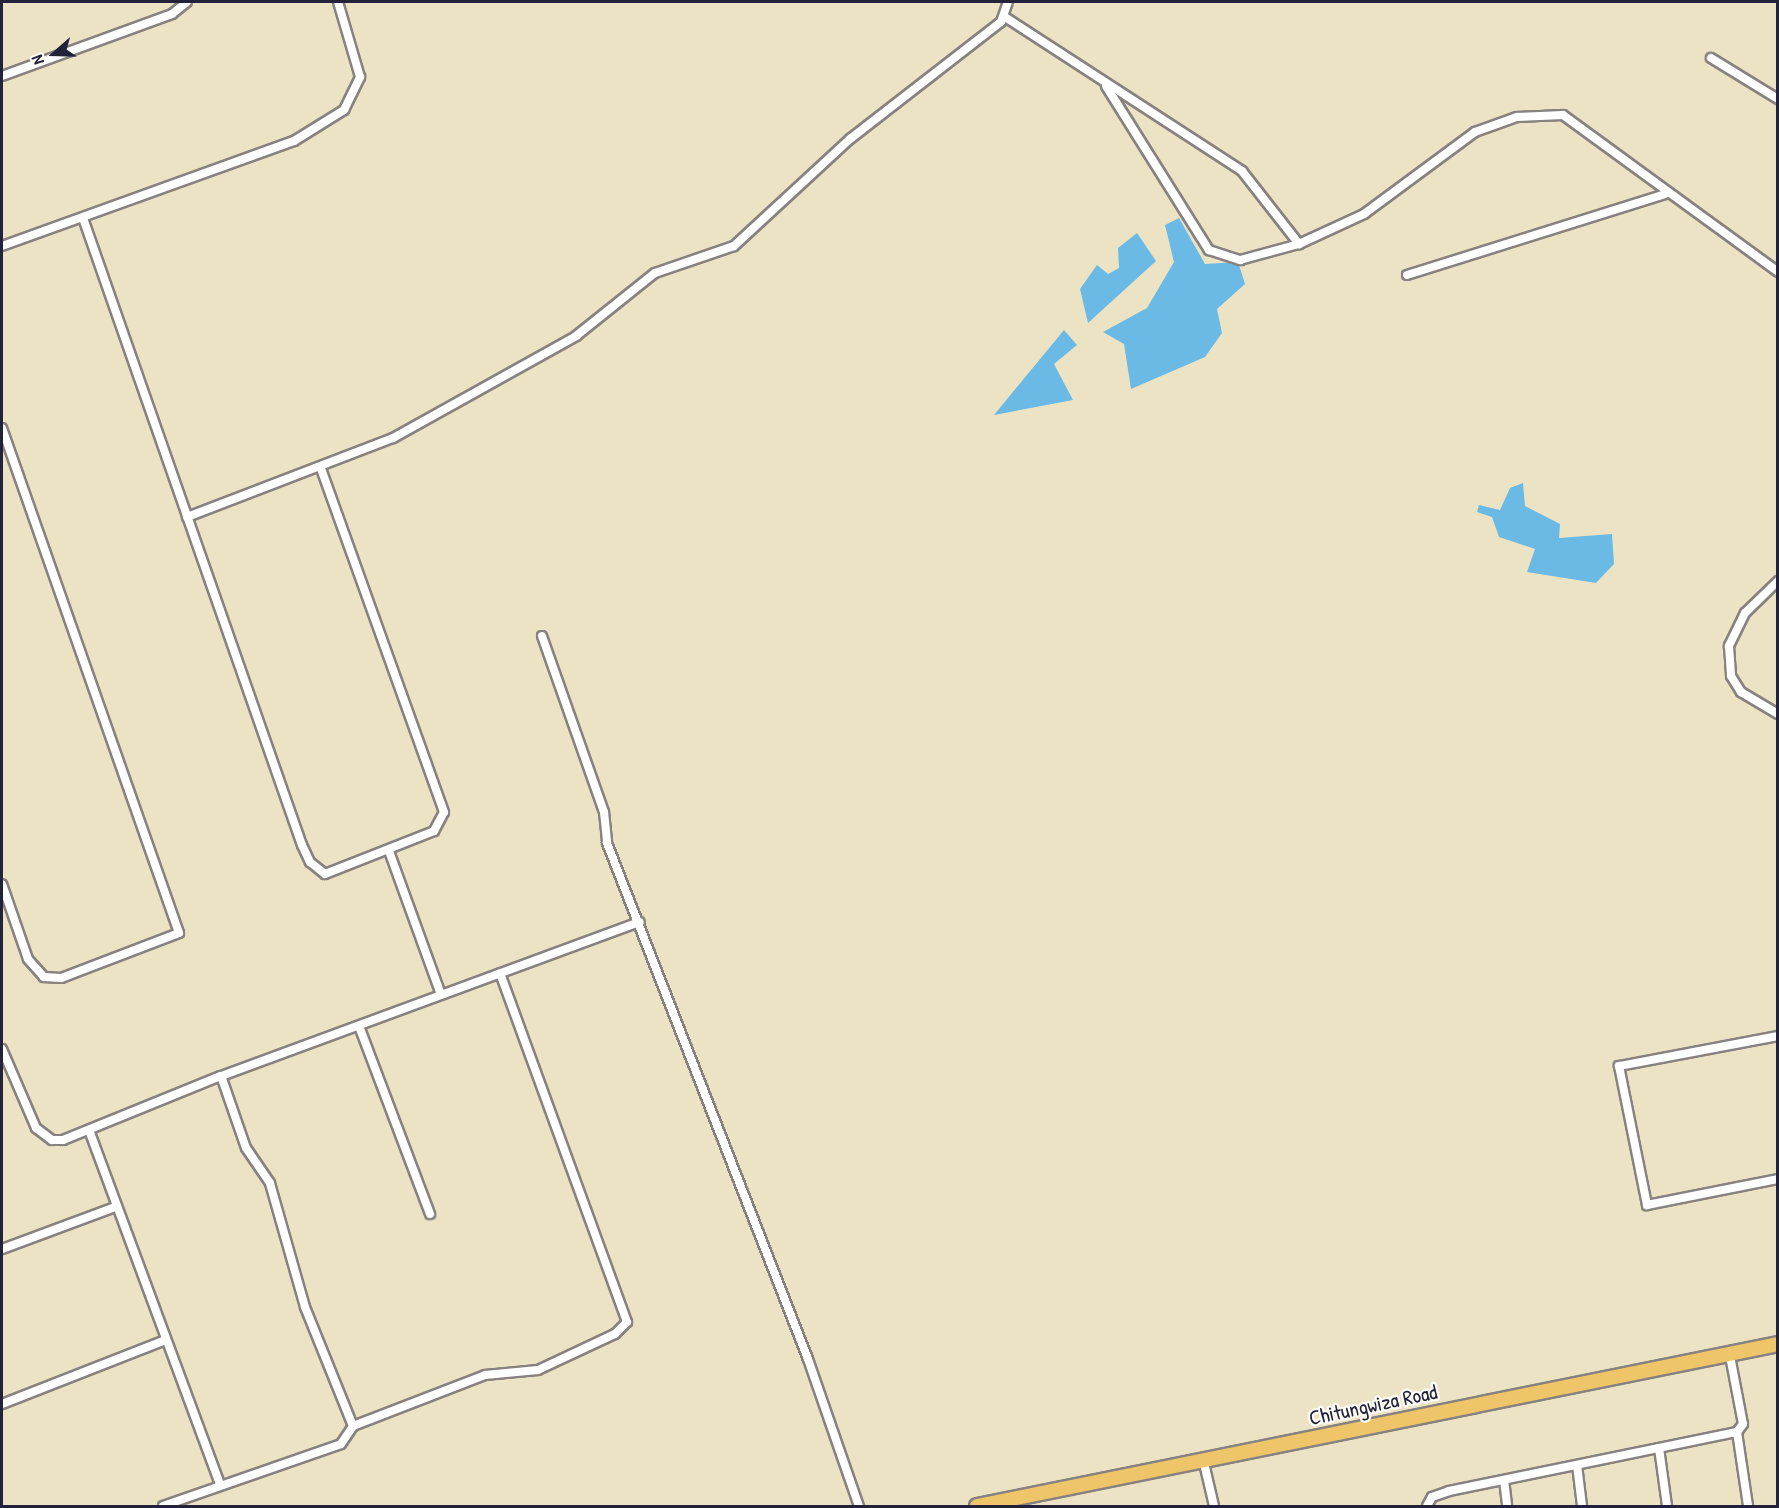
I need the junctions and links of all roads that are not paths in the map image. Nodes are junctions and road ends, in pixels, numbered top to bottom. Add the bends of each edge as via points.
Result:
1 (187, 2) edge
2 (338, 2) edge
3 (1008, 2) edge
4 (1005, 17) junction
5 (1711, 58) dead end
6 (2, 76) edge
7 (1105, 84) junction
8 (1778, 99) edge
9 (1665, 194) junction
10 (83, 218) junction
11 (1299, 244) junction
12 (2, 246) edge
13 (1778, 272) edge
14 (1407, 275) dead end
15 (2, 428) edge
16 (321, 469) junction
17 (187, 517) junction
18 (1778, 581) edge
19 (542, 636) dead end
20 (1778, 714) edge
21 (389, 851) junction
22 (2, 884) edge
23 (640, 922) junction
24 (500, 973) junction
25 (441, 995) junction
26 (359, 1026) junction
27 (1778, 1036) edge
28 (2, 1049) edge
29 (221, 1076) junction
30 (90, 1130) junction
31 (1778, 1179) edge
32 (115, 1207) junction
33 (430, 1214) dead end
34 (2, 1249) edge
35 (163, 1341) junction
36 (1778, 1344) edge
37 (1730, 1356) junction
38 (2, 1404) edge
39 (354, 1426) junction
40 (1737, 1432) junction
41 (1659, 1448) junction
42 (1204, 1463) junction
43 (1577, 1465) junction
44 (1504, 1480) junction
45 (220, 1484) junction
46 (163, 1506) edge
47 (860, 1506) edge
48 (977, 1506) edge
49 (1214, 1506) edge
50 (1427, 1506) edge
51 (1508, 1506) edge
52 (1582, 1506) edge
53 (1666, 1506) edge
54 (1748, 1506) edge

1 - 6 street via 172,14
2 - 10 street via 360,77 344,110 294,141
3 - 4 street
4 - 7 street
4 - 16 street via 850,139 739,243 655,273 576,336 528,365 393,438
5 - 8 street
7 - 11 street via 1242,171
7 - 11 street via 1209,250 1240,260
9 - 11 street via 1563,116 1517,117 1474,132 1365,214
9 - 13 street
9 - 14 street
10 - 12 street
10 - 17 street
15 - 22 street via 179,933 61,978 44,977 28,959
16 - 17 street
16 - 21 street via 444,812 434,831
17 - 21 street via 309,862 332,874
18 - 20 street via 1745,613 1729,646 1731,676 1741,692
19 - 23 street via 604,812 607,843
21 - 25 street
23 - 24 street
23 - 47 street
24 - 25 street
24 - 39 street via 627,1322 615,1335 538,1370 486,1375
25 - 26 street
26 - 29 street
26 - 33 street
27 - 31 street via 1619,1066 1647,1205
28 - 30 street via 36,1128 52,1140
29 - 30 street
29 - 39 street via 246,1148 270,1183 305,1307
30 - 32 street
32 - 34 street
32 - 35 street
35 - 38 street
35 - 45 street
36 - 37 main road, Chitungwiza Road
37 - 40 street via 1743,1424
37 - 42 main road, Chitungwiza Road via 1568,1384
39 - 45 street via 341,1444
40 - 41 street
40 - 54 street
41 - 43 street
41 - 53 street
42 - 48 main road, Chitungwiza Road
42 - 49 street
43 - 44 street
43 - 52 street
44 - 50 street via 1438,1495
44 - 51 street
45 - 46 street

